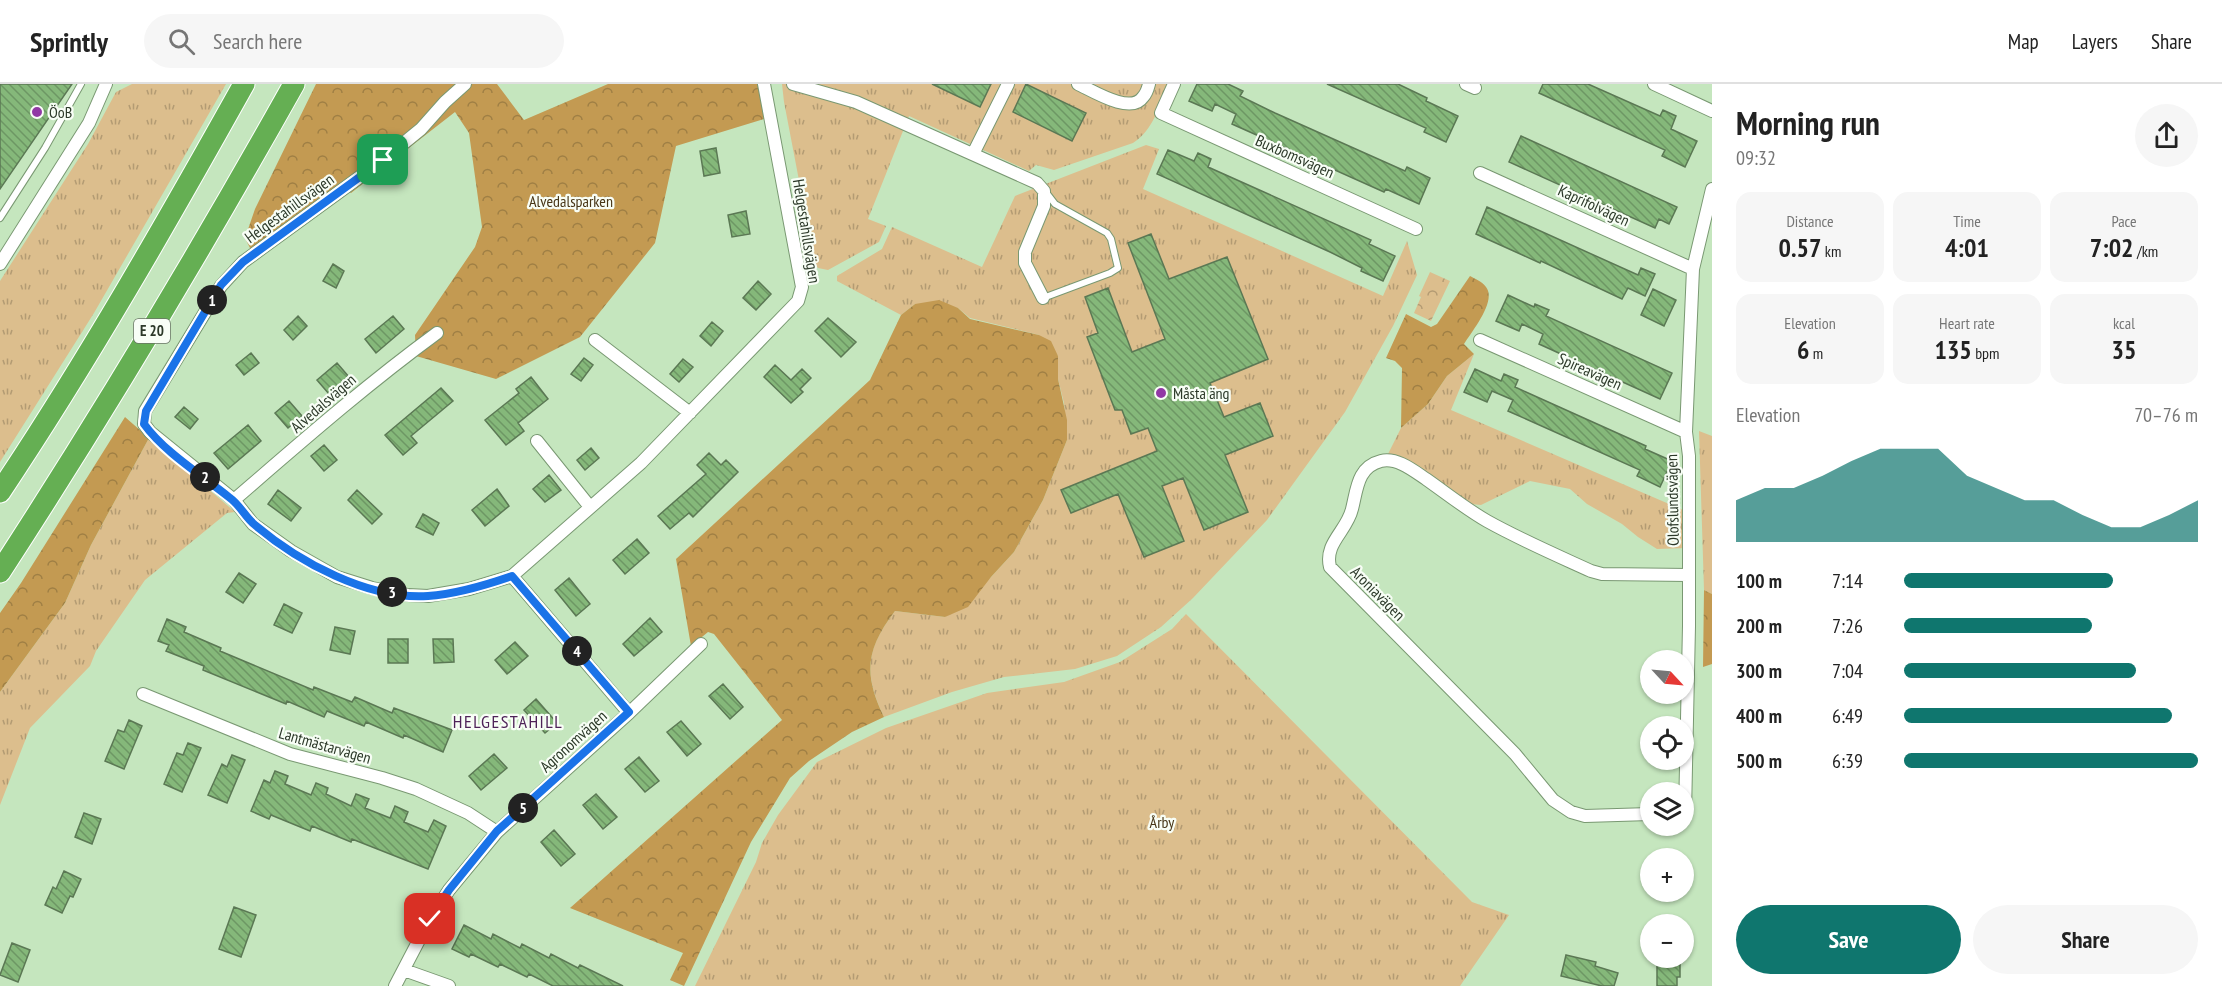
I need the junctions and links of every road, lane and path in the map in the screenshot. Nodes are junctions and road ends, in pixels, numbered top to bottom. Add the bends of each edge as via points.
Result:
1 (81, 84) edge
2 (106, 84) edge
3 (244, 84) edge
4 (294, 84) edge
5 (465, 84) edge
6 (767, 84) edge
7 (794, 84) edge
8 (1008, 84) edge
9 (1078, 84) edge
10 (1149, 84) edge
11 (1174, 84) edge
12 (1654, 84) edge
13 (1712, 111) edge
14 (973, 154) junction
15 (1480, 173) dead end
16 (1712, 189) edge
17 (1044, 191) junction
18 (0, 218) edge
19 (1416, 229) dead end
20 (0, 264) edge
21 (1693, 269) junction
22 (1043, 298) joint
23 (437, 333) dead end
24 (595, 340) dead end
25 (1480, 340) dead end
26 (690, 413) junction
27 (1686, 432) junction
28 (537, 441) dead end
29 (0, 492) edge
30 (234, 500) junction
31 (591, 507) junction
32 (0, 572) edge
33 (1689, 575) junction
34 (512, 576) junction
35 (700, 644) dead end
36 (143, 694) dead end
37 (629, 712) junction
38 (1685, 782) edge
39 (1640, 814) edge
40 (497, 831) junction
41 (404, 970) junction
42 (395, 986) edge
43 (449, 986) edge

1 - 18 lane
2 - 20 street via 89,123
3 - 29 highway, E 20 via 158,237
4 - 32 highway, E 20 via 157,324
5 - 30 street, Helgestahillsvägen via 421,129 383,160 243,262 221,285 146,411 144,424 150,432
6 - 26 street, Helgestahillsvägen via 802,286 798,301
7 - 14 street via 856,102
8 - 14 street
9 - 10 street via 1120,104 1134,105 1143,98
11 - 19 street, Buxbomsvägen via 1161,113
12 - 13 street
14 - 17 street via 1037,183
15 - 21 street, Kaprifolvägen
16 - 21 street, Olofslundsvägen
17 - 22 street via 1044,206 1025,252 1025,263
17 - 22 lane via 1055,204 1107,233 1118,268
21 - 27 street, Olofslundsvägen
23 - 30 street, Alvedalsvägen via 380,375
24 - 26 street
25 - 27 street, Spireavägen
26 - 31 street, Helgestahillsvägen
27 - 33 street, Olofslundsvägen
28 - 31 street
30 - 34 street, Helgestahillsvägen via 253,524 291,551 337,577 372,588 428,596
31 - 34 street, Helgestahillsvägen
33 - 38 street, Olofslundsvägen
33 - 39 street, Aroniavägen via 1591,571 1485,519 1409,468 1389,460 1378,462 1360,477 1352,511 1328,556 1330,567 1515,754 1553,800 1586,816
34 - 37 street
35 - 37 street, Agronomvägen
36 - 40 street, Lantmästarvägen via 280,751 416,789
37 - 40 street, Agronomvägen
40 - 41 street, Agronomvägen via 449,890
41 - 42 street, Agronomvägen
41 - 43 street

